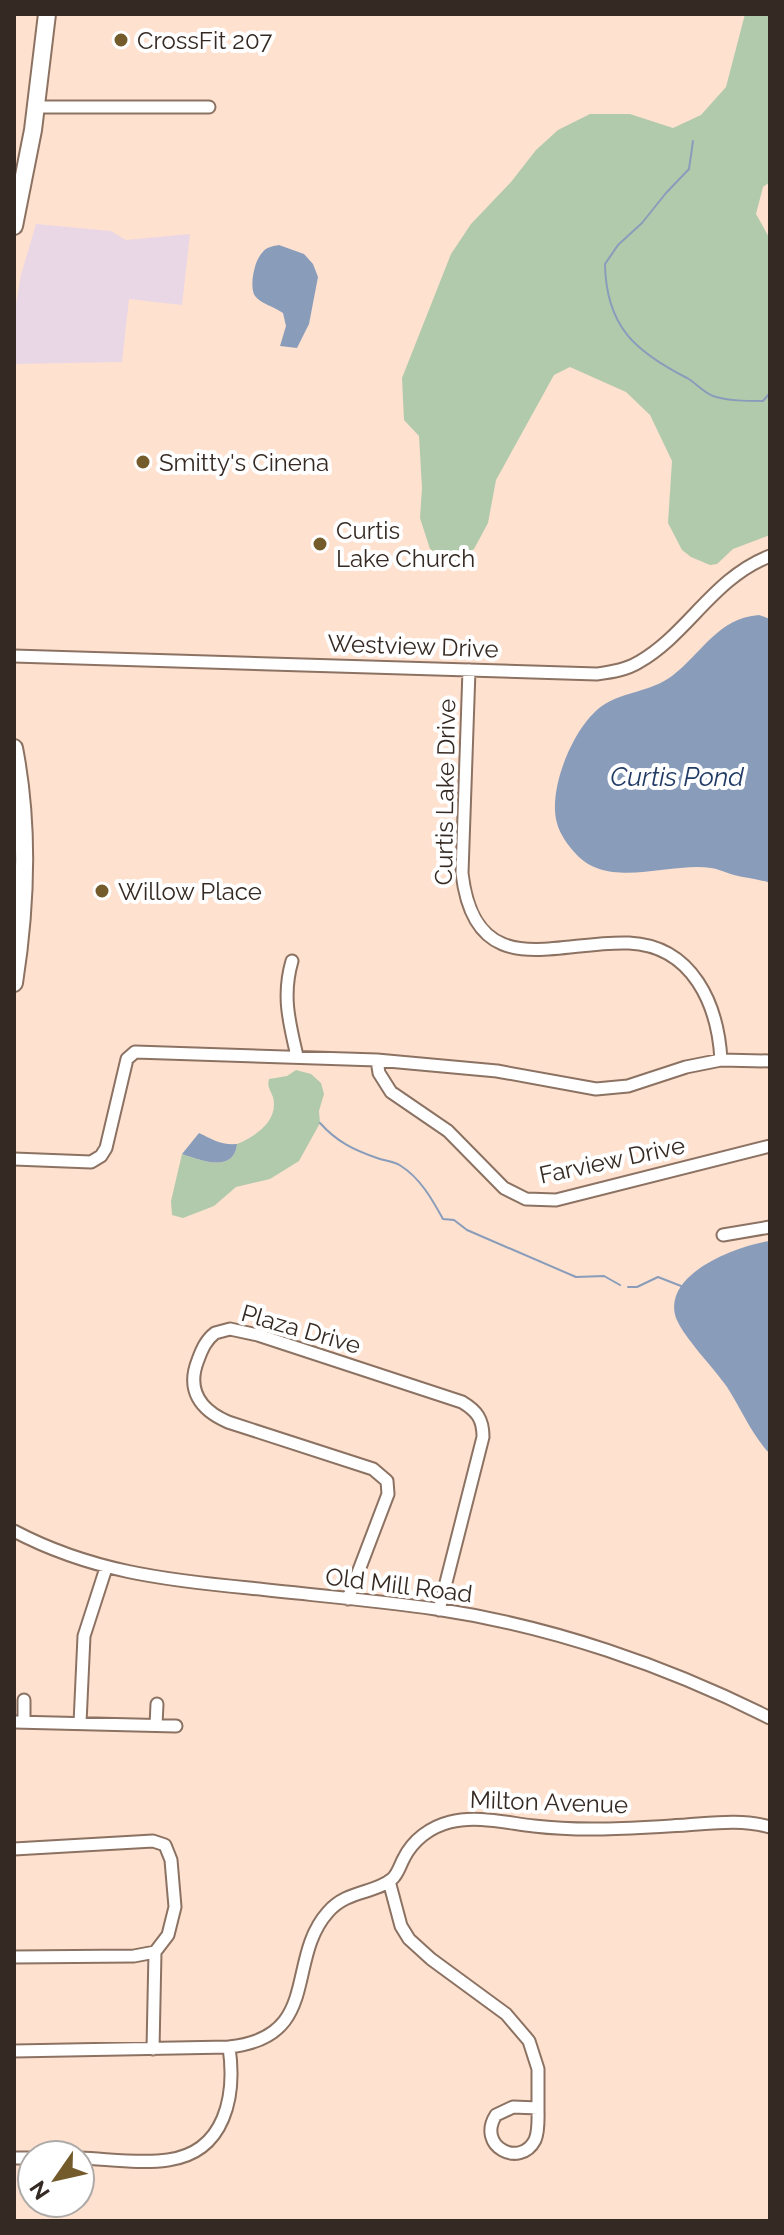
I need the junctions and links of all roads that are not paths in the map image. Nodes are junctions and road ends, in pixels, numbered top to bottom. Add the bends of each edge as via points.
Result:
1 (47, 14) edge
2 (37, 107) junction
3 (209, 107) dead end
4 (14, 226) edge
5 (770, 556) edge
6 (14, 656) edge
7 (469, 670) junction
8 (14, 748) edge
9 (18, 817) edge
10 (292, 961) dead end
11 (14, 983) edge
12 (297, 1056) junction
13 (377, 1060) junction
14 (721, 1060) junction
15 (770, 1061) edge
16 (770, 1146) edge
17 (14, 1159) edge
18 (770, 1227) edge
19 (723, 1235) dead end
20 (14, 1531) edge
21 (106, 1568) junction
22 (348, 1599) junction
23 (439, 1610) junction
24 (24, 1700) dead end
25 (157, 1704) dead end
26 (770, 1718) edge
27 (19, 1722) edge
28 (80, 1723) junction
29 (156, 1725) junction
30 (176, 1726) dead end
31 (770, 1827) edge
32 (14, 1849) edge
33 (389, 1881) junction
34 (155, 1952) junction
35 (14, 1957) edge
36 (229, 2047) junction
37 (153, 2049) junction
38 (14, 2051) edge
39 (538, 2108) junction
40 (96, 2158) edge

1 - 2 highway
2 - 3 street
2 - 4 highway
5 - 7 street, Westview Drive via 725,583 660,646 630,667 597,674
6 - 7 street, Westview Drive
7 - 14 street, Curtis Lake Drive via 462,873 476,922 499,941 524,950 631,943 674,957 706,995
8 - 9 highway
9 - 11 highway via 23,909
10 - 12 street via 285,1001
12 - 13 street
12 - 17 street via 134,1053 127,1059 101,1156 86,1162
13 - 14 street via 497,1071 596,1089 628,1086
13 - 16 street, Farview Drive via 391,1092 448,1131 500,1184 526,1199 556,1200
14 - 15 street
18 - 19 street
20 - 21 street, Old Mill Road
21 - 22 street, Old Mill Road
21 - 28 street via 84,1636
22 - 23 street, Old Mill Road
22 - 23 street, Plaza Drive via 388,1494 387,1481 373,1469 206,1410 195,1395 193,1374 215,1333 230,1329 258,1335 462,1402 477,1413 483,1437
23 - 26 street, Old Mill Road via 514,1624 620,1656 701,1685
24 - 27 street
25 - 29 street
27 - 28 street
28 - 29 street
29 - 30 street
31 - 33 street, Milton Avenue via 729,1822 583,1830 458,1820 416,1840
32 - 34 street via 153,1841 165,1845 175,1907 168,1935
33 - 36 street via 328,1911 315,1932 300,1989 285,2020 268,2036
33 - 39 street via 401,1926 418,1949 523,2031 538,2069
34 - 35 street
34 - 37 street
36 - 37 street
36 - 40 street via 229,2105 215,2132 198,2147 163,2160
37 - 38 street
39 - 39 street via 500,2111 491,2125 494,2143 509,2153 528,2149 537,2132

